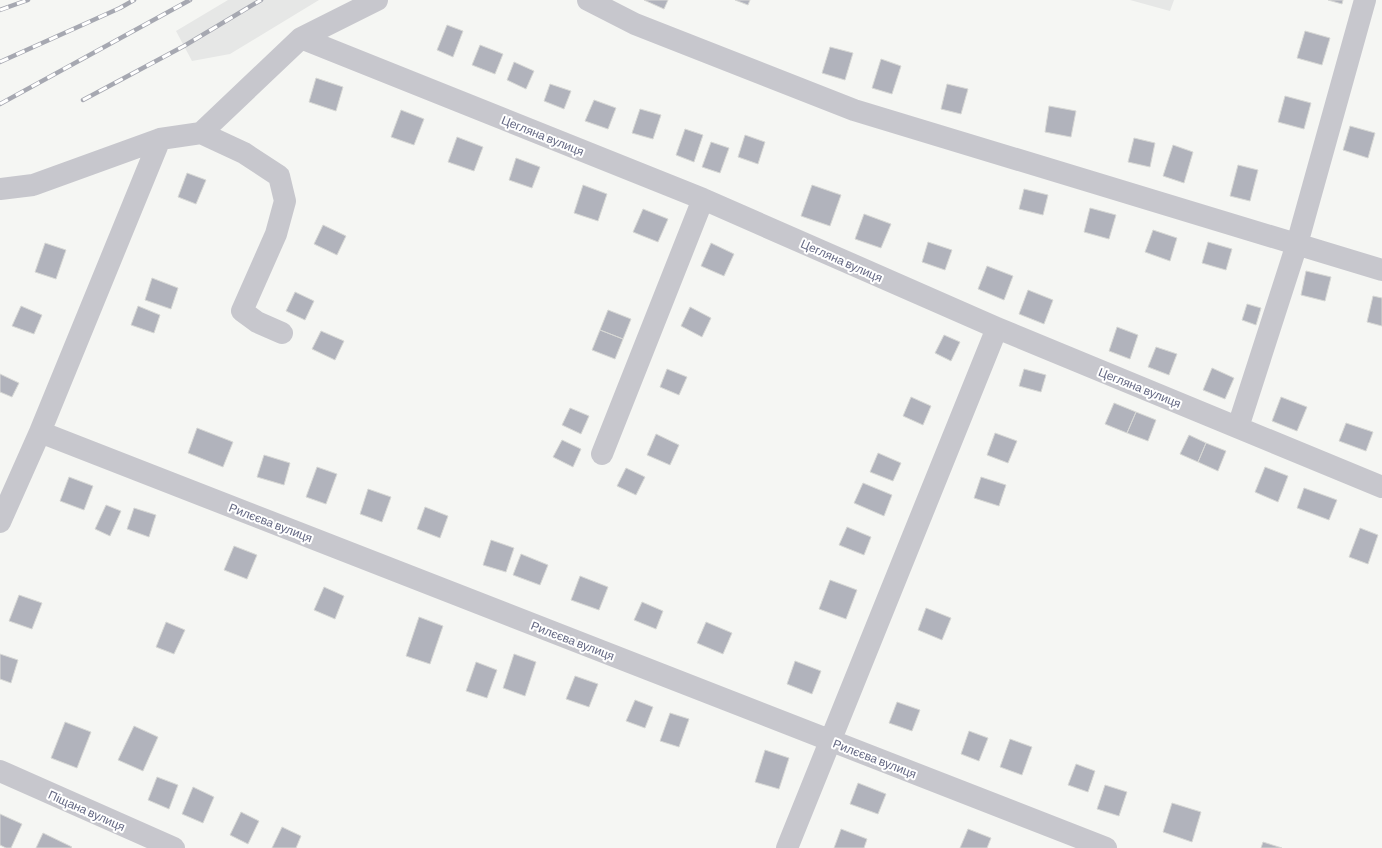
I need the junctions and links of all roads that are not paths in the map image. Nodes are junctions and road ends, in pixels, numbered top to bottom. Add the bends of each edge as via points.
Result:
1 (377, 0) edge
2 (588, 0) edge
3 (1365, 0) edge
4 (301, 38) junction
5 (201, 133) junction
6 (160, 139) junction
7 (0, 189) edge
8 (703, 199) junction
9 (1297, 244) junction
10 (1382, 270) edge
11 (996, 328) junction
12 (282, 333) dead end
13 (1238, 427) junction
14 (40, 432) junction
15 (602, 454) dead end
16 (1382, 487) edge
17 (0, 522) edge
18 (829, 740) junction
19 (0, 772) edge
20 (174, 848) edge
21 (787, 848) edge
22 (1106, 848) edge

1 - 4 street
2 - 9 street via 635,24 854,110
3 - 9 street
4 - 5 street
4 - 8 street, Цегляна вулиця
5 - 6 street
5 - 12 street via 244,153 279,176 285,201 278,227 242,311 257,322
6 - 7 street via 34,185
6 - 14 street
8 - 11 street, Цегляна вулиця
8 - 15 street
9 - 10 street
9 - 13 street
11 - 13 street, Цегляна вулиця
11 - 18 street
13 - 16 street, Цегляна вулиця
14 - 17 street
14 - 18 street, Рилєєва вулиця
18 - 21 street
18 - 22 street, Рилєєва вулиця
19 - 20 street, Піщана вулиця

